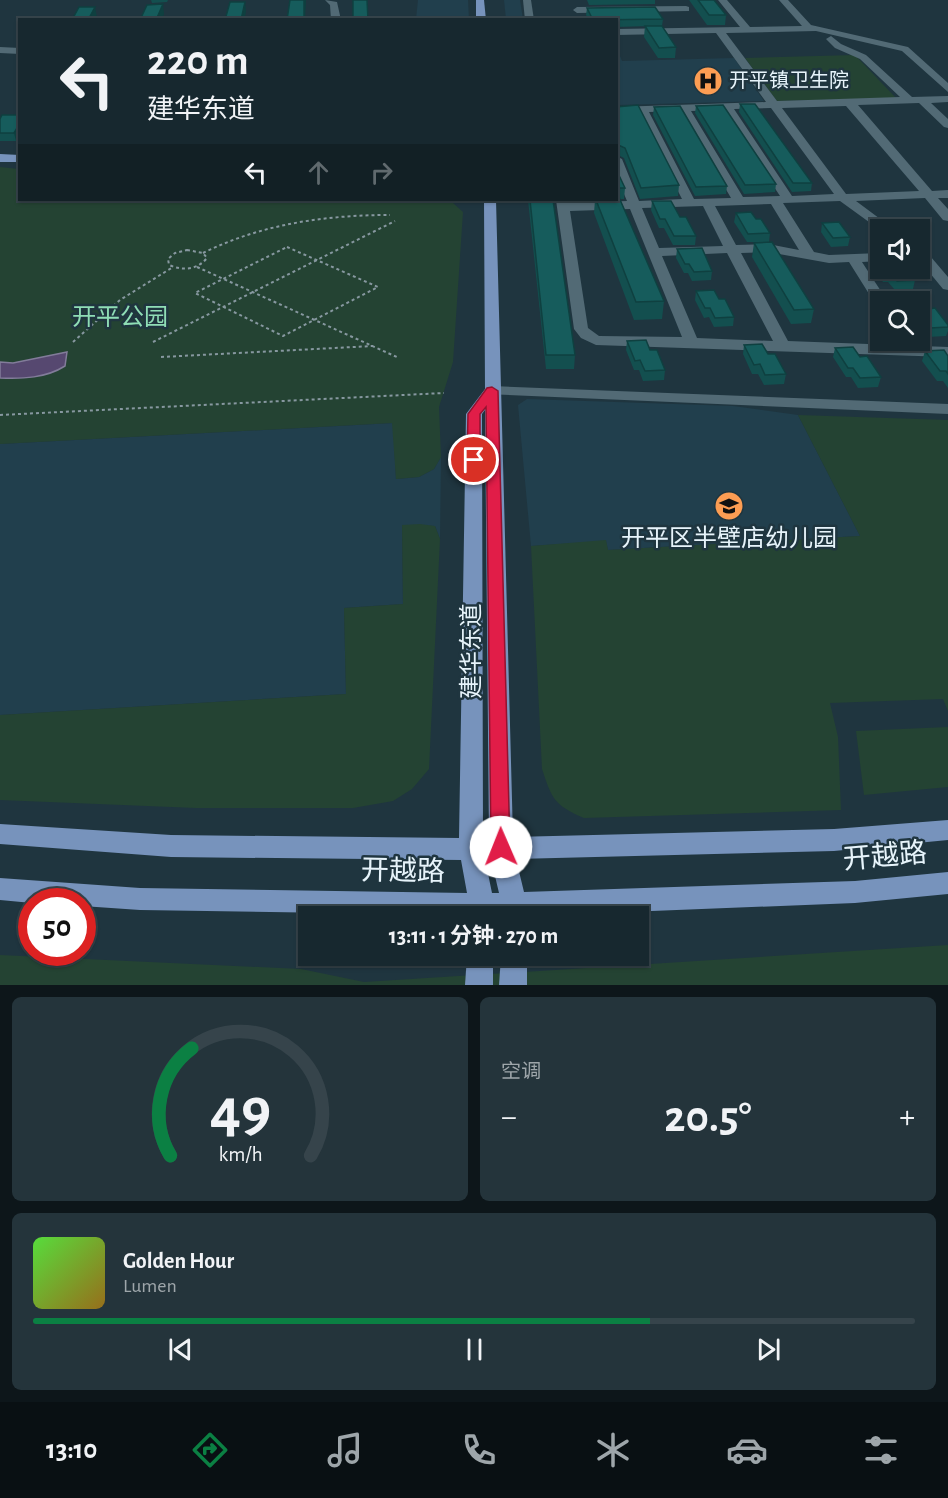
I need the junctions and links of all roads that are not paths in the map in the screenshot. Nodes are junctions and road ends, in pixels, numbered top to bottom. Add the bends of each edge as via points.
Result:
1 (329, 0) edge
2 (480, 0) edge
3 (527, 0) edge
4 (574, 0) edge
5 (680, 0) edge
6 (722, 0) edge
7 (783, 0) edge
8 (661, 5) edge
9 (578, 15) edge
10 (336, 18) edge
11 (481, 18) edge
12 (530, 18) edge
13 (693, 19) junction
14 (618, 24) edge
15 (618, 24) edge
16 (808, 27) junction
17 (670, 29) junction
18 (747, 29) junction
19 (822, 29) junction
20 (719, 30) junction
21 (0, 50) edge
22 (18, 51) edge
23 (948, 89) edge
24 (948, 99) edge
25 (909, 100) junction
26 (922, 100) junction
27 (849, 102) junction
28 (774, 104) junction
29 (727, 107) junction
30 (684, 108) junction
31 (642, 109) junction
32 (618, 110) edge
33 (948, 125) edge
34 (0, 158) edge
35 (18, 159) edge
36 (618, 164) edge
37 (928, 194) junction
38 (948, 194) edge
39 (842, 197) junction
40 (782, 199) junction
41 (490, 201) edge
42 (739, 201) junction
43 (707, 202) junction
44 (562, 203) edge
45 (690, 203) junction
46 (635, 204) junction
47 (948, 217) edge
48 (873, 219) edge
49 (732, 249) junction
50 (654, 252) junction
51 (810, 256) junction
52 (930, 256) edge
53 (870, 257) edge
54 (853, 258) junction
55 (948, 259) edge
56 (930, 265) edge
57 (948, 286) edge
58 (874, 291) edge
59 (691, 342) junction
60 (783, 346) junction
61 (870, 346) edge
62 (930, 349) edge
63 (948, 352) edge
64 (492, 391) junction
65 (948, 409) edge
66 (948, 830) edge
67 (0, 834) edge
68 (501, 847) junction
69 (471, 849) junction
70 (948, 882) edge
71 (0, 889) edge
72 (340, 906) edge
73 (481, 906) edge
74 (513, 906) edge
75 (590, 906) edge
76 (479, 966) edge
77 (514, 966) edge
78 (478, 985) edge
79 (513, 985) edge

1 - 10 street via 334,4
2 - 11 main road
3 - 12 street
4 - 9 street
5 - 13 street
6 - 18 street
7 - 16 street
8 - 13 street
8 - 14 street
8 - 17 street via 659,12
13 - 17 street
13 - 20 street
15 - 17 street
16 - 18 street
16 - 19 street
18 - 20 street
19 - 23 street via 905,50
19 - 25 street via 838,46 863,57
20 - 28 street
21 - 22 street
24 - 26 street
25 - 26 street
25 - 27 street
26 - 33 street
27 - 28 street
27 - 37 street
28 - 29 street
28 - 39 street
29 - 30 street
29 - 40 street
30 - 31 street
30 - 42 street
31 - 32 street
31 - 45 street
34 - 35 main road
36 - 46 street
37 - 38 street
37 - 39 street
37 - 47 street
39 - 40 street
39 - 48 street
40 - 42 street
40 - 51 street
41 - 64 main road, 建华东道
42 - 43 street
43 - 45 street
43 - 49 street
44 - 46 street
44 - 59 street via 581,329 586,335 596,340
45 - 46 street
46 - 50 street
49 - 50 street
49 - 51 street via 768,248
49 - 60 street
50 - 59 street
51 - 54 street
52 - 55 street
53 - 54 street
54 - 58 street
56 - 57 street
59 - 60 street
60 - 61 street
62 - 63 street
64 - 65 street
64 - 68 main road, 建华东道
64 - 69 main road, 建华东道 via 474,414
66 - 68 main road, 开越路 via 834,840
67 - 69 main road, 开越路 via 171,846
68 - 69 main road, 开越路
68 - 74 main road, 建华东道
69 - 73 main road, 建华东道
70 - 75 main road, 开越路 via 855,892
71 - 72 main road, 开越路
76 - 78 main road
77 - 79 main road

